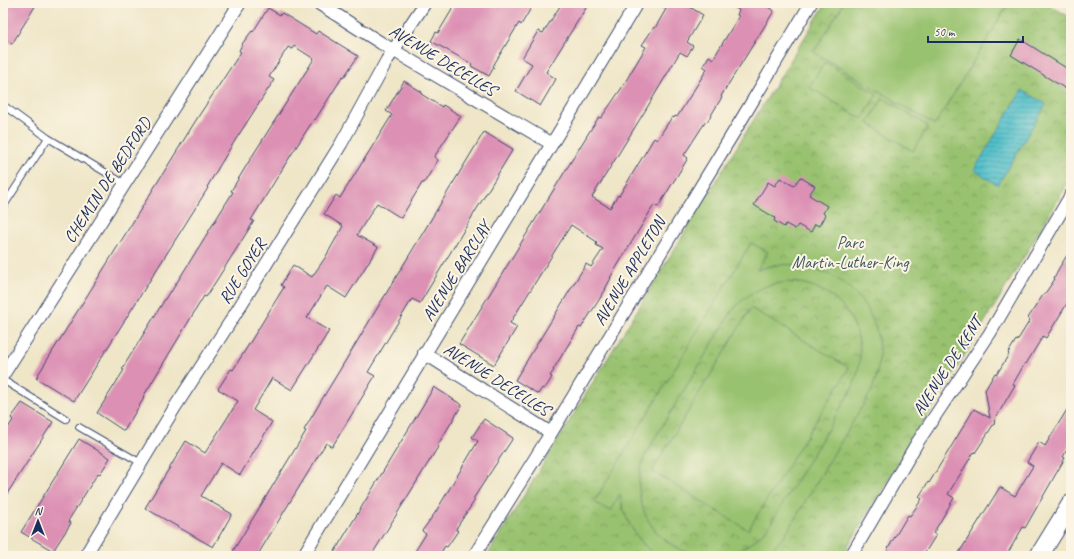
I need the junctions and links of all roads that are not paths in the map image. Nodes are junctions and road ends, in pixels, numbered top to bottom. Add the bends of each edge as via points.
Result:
1 (240, 3) edge
2 (318, 3) edge
3 (425, 3) edge
4 (638, 3) edge
5 (811, 3) edge
6 (393, 50) junction
7 (4, 107) edge
8 (48, 138) junction
9 (552, 144) junction
10 (125, 184) junction
11 (1071, 195) edge
12 (3, 207) edge
13 (424, 353) junction
14 (3, 375) edge
15 (3, 380) edge
16 (66, 420) dead end
17 (79, 427) dead end
18 (551, 433) junction
19 (141, 463) junction
20 (1071, 504) edge
21 (85, 556) edge
22 (303, 556) edge
23 (474, 556) edge
24 (851, 556) edge
25 (1040, 556) edge

1 - 10 street, CHEMIN DE BEDFORD
2 - 6 street, AVENUE DECELLES
3 - 6 street, RUE GOYER
4 - 9 street, AVENUE BARCLAY
5 - 18 street, AVENUE APPLETON
6 - 9 street, AVENUE DECELLES
6 - 19 street, RUE GOYER via 341,144
7 - 8 lane
8 - 10 lane
8 - 12 lane
9 - 13 street, AVENUE BARCLAY
10 - 14 street, CHEMIN DE BEDFORD
11 - 24 street, AVENUE DE KENT via 990,333 917,443
13 - 18 street, AVENUE DECELLES
13 - 22 street, AVENUE BARCLAY
15 - 16 lane
17 - 19 lane
18 - 23 street, AVENUE APPLETON
19 - 21 street, RUE GOYER
20 - 25 main road

